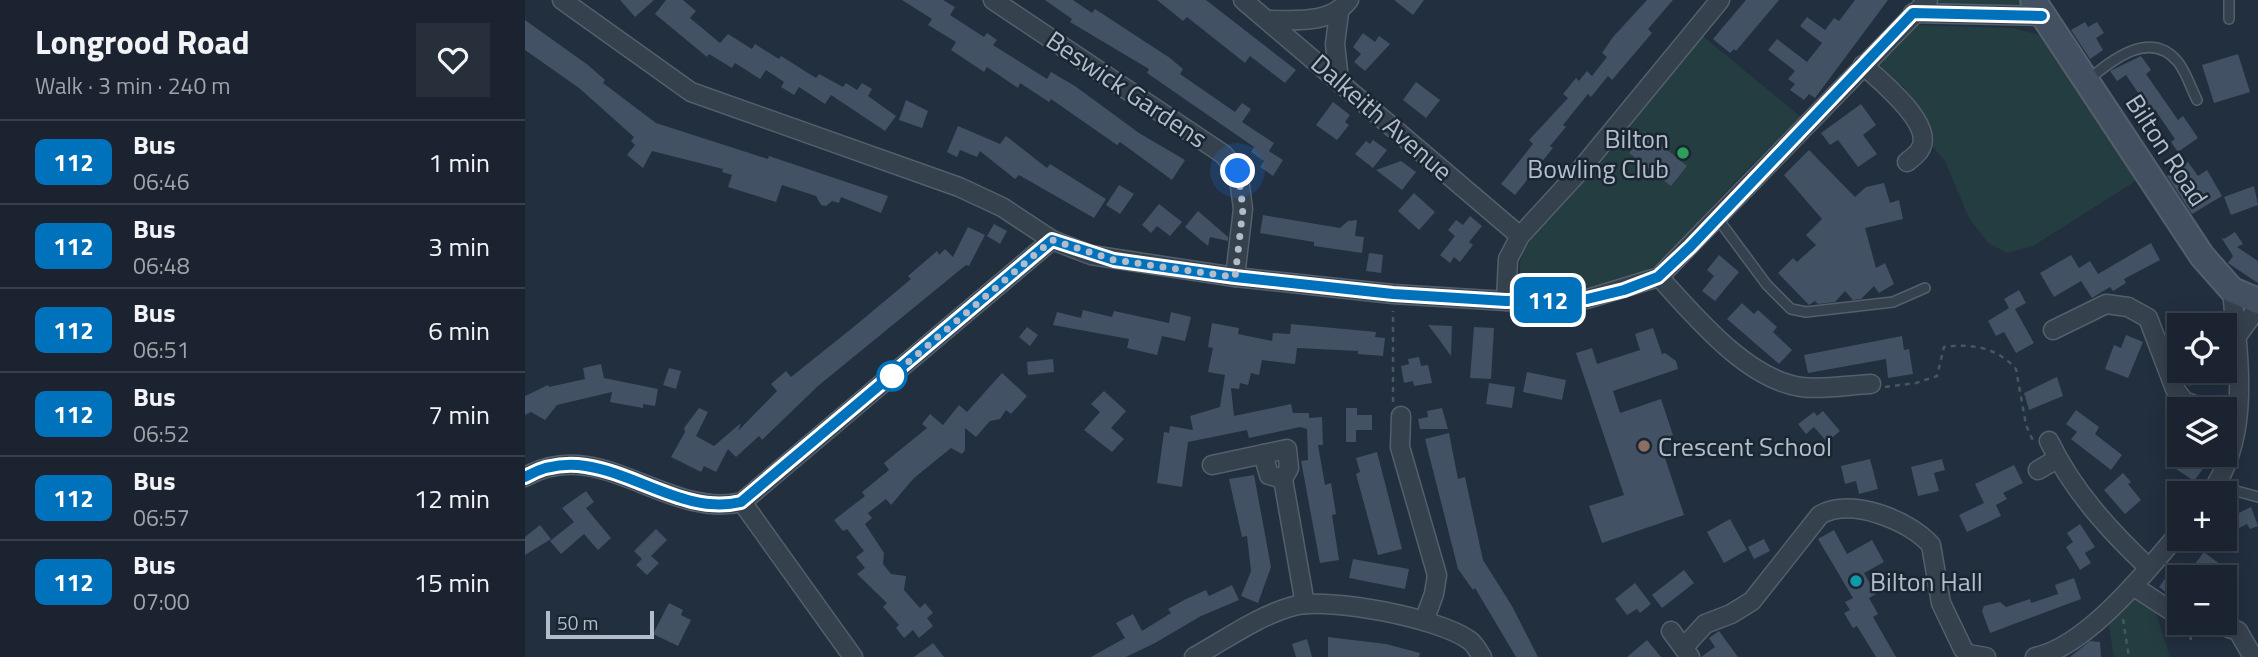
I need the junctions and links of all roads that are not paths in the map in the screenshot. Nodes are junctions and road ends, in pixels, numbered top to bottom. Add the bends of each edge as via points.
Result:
1 (562, 0) edge
2 (993, 0) edge
3 (1243, 0) edge
4 (1720, 0) edge
5 (1928, 0) edge
6 (2229, 0) edge
7 (1344, 6) edge
8 (2038, 8) edge
9 (1913, 13) junction
10 (2229, 19) dead end
11 (1268, 20) junction
12 (1863, 65) junction
13 (1339, 79) junction
14 (2086, 81) junction
15 (2197, 100) dead end
16 (1907, 162) dead end
17 (1718, 219) junction
18 (1520, 236) junction
19 (1052, 240) junction
20 (1235, 277) junction
21 (1658, 277) junction
22 (1925, 288) dead end
23 (2232, 290) junction
24 (1506, 301) junction
25 (2258, 301) edge
26 (2258, 307) edge
27 (2234, 313) edge
28 (2053, 330) dead end
29 (2237, 336) joint
30 (1871, 384) road end
31 (2238, 406) junction
32 (1401, 416) road end
33 (2049, 441) road end
34 (1263, 454) junction
35 (2057, 459) junction
36 (1212, 465) dead end
37 (2038, 470) dead end
38 (525, 477) edge
39 (1283, 479) junction
40 (2216, 481) edge
41 (2237, 493) edge
42 (2258, 497) edge
43 (741, 502) junction
44 (2167, 547) edge
45 (2150, 568) junction
46 (2127, 592) junction
47 (1305, 604) junction
48 (2167, 610) edge
49 (1424, 621) junction
50 (1671, 631) dead end
51 (2237, 631) edge
52 (1687, 652) edge
53 (853, 657) edge
54 (1194, 657) edge
55 (1482, 657) edge
56 (1986, 657) edge
57 (2035, 657) edge
58 (2253, 657) edge

1 - 19 street via 691,92 959,187 1002,207
2 - 20 street, Beswick Gardens via 1223,154 1238,171 1243,209
3 - 11 street, Dalkeith Avenue
4 - 18 street
5 - 9 street
6 - 10 lane
7 - 11 street via 1305,20
7 - 13 street via 1335,44
8 - 9 street
8 - 14 main road, Bilton Road
9 - 12 street
11 - 13 street, Dalkeith Avenue
12 - 16 street via 1912,110 1923,140 1921,150
12 - 17 street
13 - 18 street, Dalkeith Avenue
14 - 15 lane via 2116,58 2154,48 2179,63
14 - 23 main road, Bilton Road via 2202,256
17 - 21 street
17 - 22 lane via 1767,285 1791,309 1806,312 1893,302
18 - 24 street via 1508,259
19 - 20 street via 1114,260
19 - 43 street
20 - 24 street
21 - 24 street via 1587,299
21 - 30 street via 1703,326 1773,379 1803,387
23 - 25 main road, Bilton Road
23 - 27 street
26 - 29 street
28 - 31 street via 2106,304 2129,307 2148,318 2184,401 2200,407
29 - 31 street
31 - 40 street via 2234,444
32 - 49 street via 1400,447 1437,575
33 - 35 street
34 - 36 street
34 - 39 street via 1269,475
34 - 39 street via 1287,450 1289,468
35 - 37 street
35 - 45 street via 2107,529
38 - 43 street via 572,464 611,470 710,505
39 - 47 street
41 - 42 lane
43 - 53 street
44 - 45 street
45 - 46 street
46 - 48 street
46 - 57 street via 2068,644
47 - 49 street via 1361,607
47 - 54 street via 1274,614
49 - 55 street via 1472,641
50 - 52 street
51 - 58 street
52 - 56 street via 1705,624 1752,601 1820,515 1869,510 1931,545 1941,604 1953,629 1968,654

